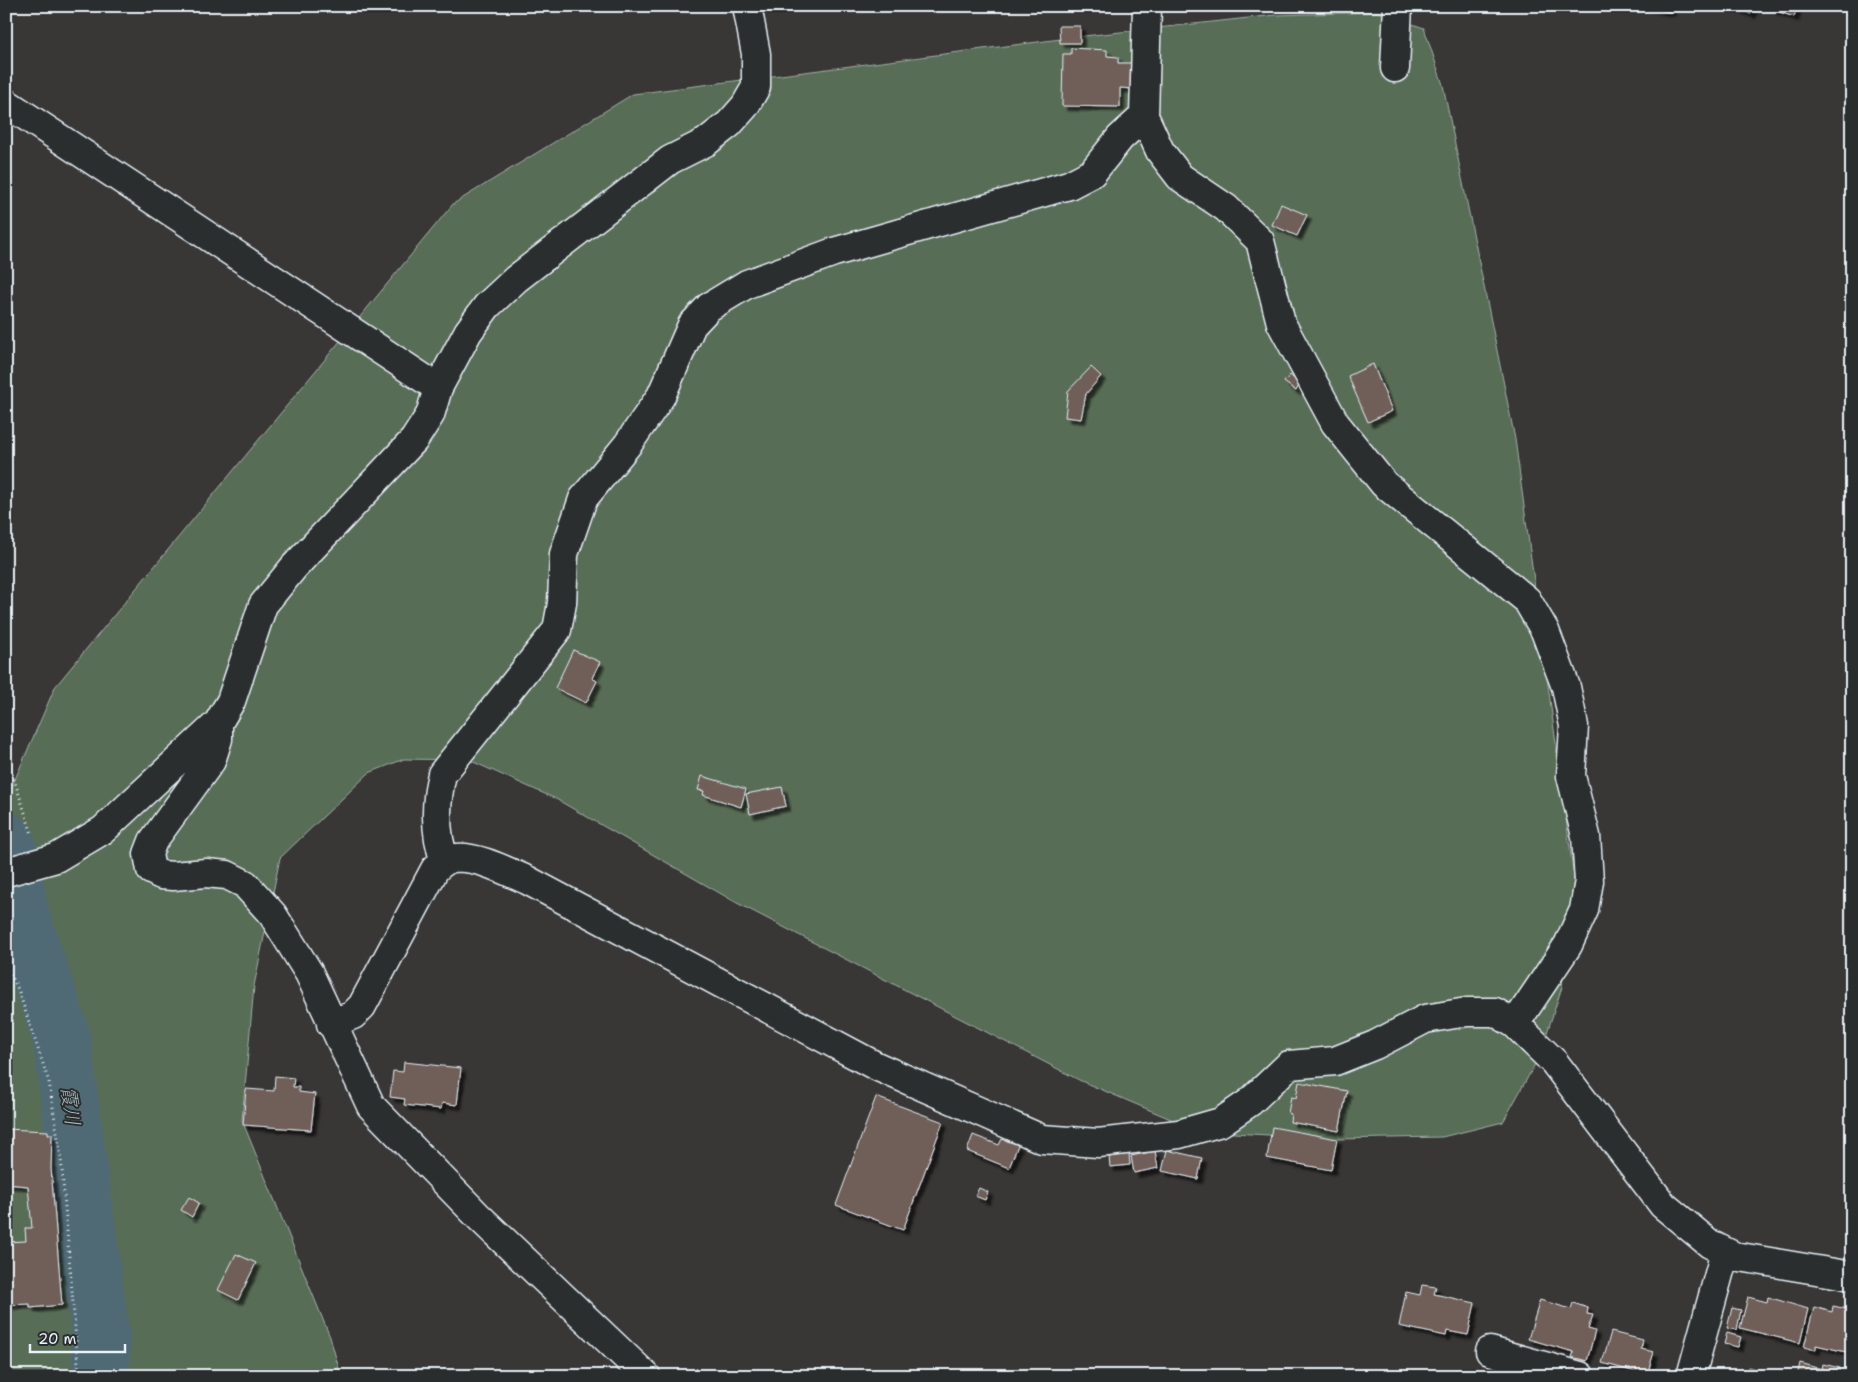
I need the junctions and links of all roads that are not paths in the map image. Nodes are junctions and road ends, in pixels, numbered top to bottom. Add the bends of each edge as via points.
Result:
1 (747, 6) edge
2 (1147, 6) edge
3 (1398, 6) edge
4 (1395, 68) dead end
5 (6, 103) edge
6 (1144, 116) junction
7 (438, 388) junction
8 (218, 723) junction
9 (445, 860) junction
10 (26, 867) edge
11 (331, 1024) junction
12 (1515, 1024) junction
13 (1724, 1252) junction
14 (1852, 1276) edge
15 (1490, 1351) dead end
16 (646, 1376) edge
17 (1580, 1376) edge
18 (1691, 1376) edge

1 - 7 street via 756,54 756,87 744,106 729,124 706,142 670,160 494,299 468,332
2 - 6 street
3 - 4 street
5 - 7 street
6 - 9 street via 1120,138 1092,172 1069,185 834,252 756,281 709,307 692,325 661,396 628,444 583,499 564,554 562,603 557,630 442,774 436,820
6 - 12 street via 1160,151 1180,177 1226,208 1260,241 1281,323 1335,423 1384,484 1527,600 1545,631 1566,686 1574,726 1571,776 1586,836 1589,881 1584,910 1568,945
7 - 8 street via 430,415 414,440 294,567 263,605 231,701
8 - 10 street via 103,830 56,858
8 - 11 street via 218,739 211,761 153,841 148,863 151,870 160,875 227,875 245,884 273,916 309,973
9 - 11 street via 435,869 362,1006 352,1015
9 - 12 street via 456,857 482,862 527,880 876,1066 1042,1140 1098,1143 1179,1134 1221,1122 1250,1102 1290,1065 1335,1061 1426,1019 1466,1012 1495,1012
11 - 16 street via 371,1106 479,1216
12 - 13 street via 1554,1062 1663,1206
13 - 14 street
13 - 18 street
15 - 17 street

